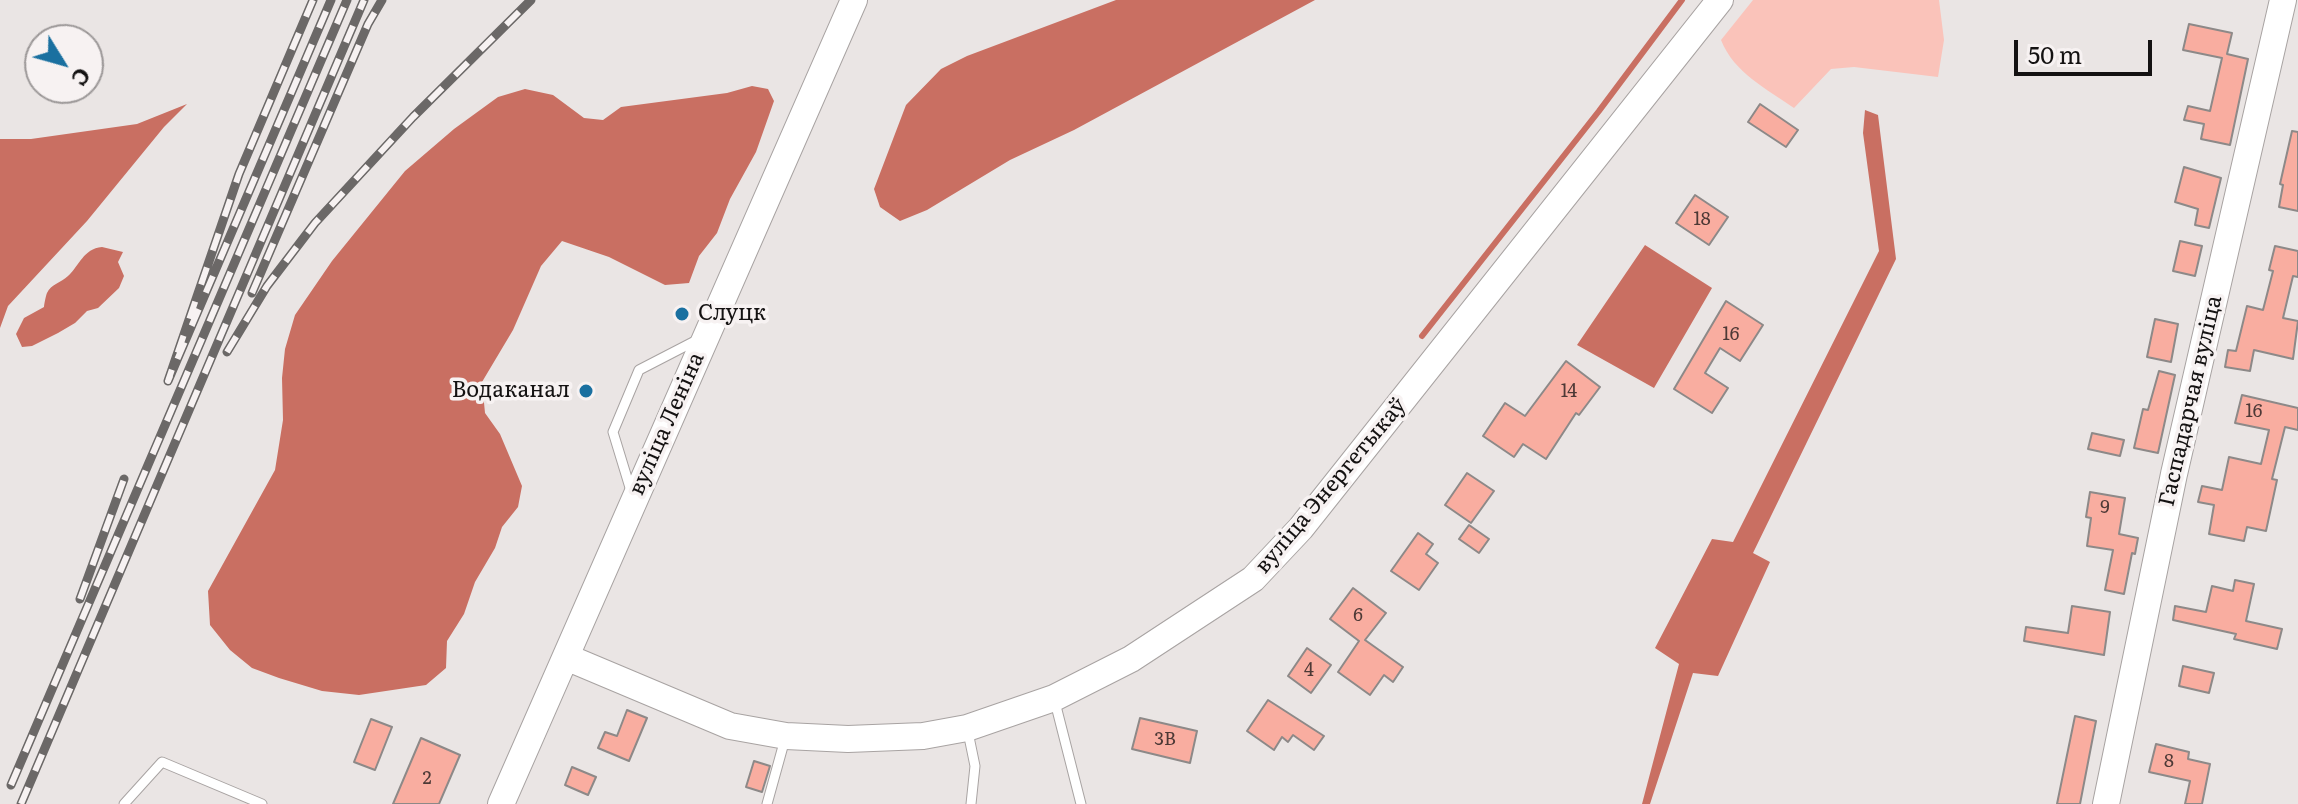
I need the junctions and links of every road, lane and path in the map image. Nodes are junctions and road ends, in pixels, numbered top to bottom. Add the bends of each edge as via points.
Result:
1 (854, 0) edge
2 (1720, 0) edge
3 (2283, 0) edge
4 (706, 335) junction
5 (633, 499) junction
6 (566, 657) junction
7 (1054, 698) junction
8 (967, 728) junction
9 (786, 736) junction
10 (124, 804) edge
11 (262, 804) edge
12 (501, 804) edge
13 (767, 804) edge
14 (971, 804) edge
15 (1081, 804) edge
16 (2106, 804) edge

1 - 4 street, вуліца Леніна
2 - 7 street, вуліца Энергетыкаў via 1292,538 1253,579 1131,659
3 - 16 street, Гаспадарчая вуліца via 2174,474
4 - 5 street, вуліца Леніна
4 - 5 lane via 639,370 613,432
5 - 6 street, вуліца Леніна
6 - 9 street, вуліца Энергетыкаў via 730,726
6 - 12 street, вуліца Леніна
7 - 8 street, вуліца Энергетыкаў
7 - 15 lane
8 - 9 street, вуліца Энергетыкаў via 923,736
8 - 14 lane via 975,766
9 - 13 lane
10 - 11 lane via 162,762

